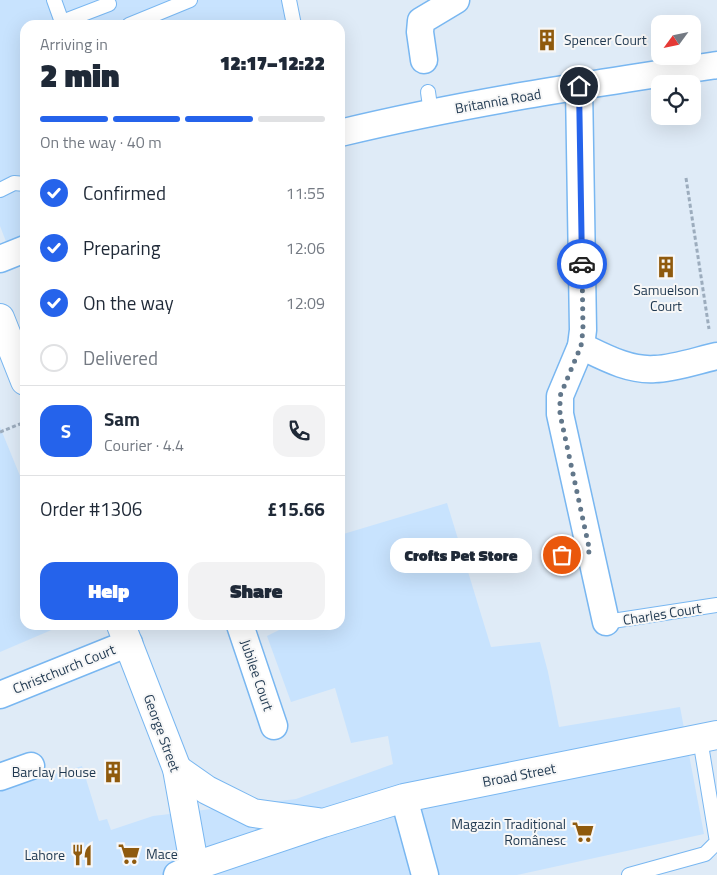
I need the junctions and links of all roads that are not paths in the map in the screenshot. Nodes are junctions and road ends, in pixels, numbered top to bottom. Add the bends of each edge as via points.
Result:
1 (54, 0) edge
2 (190, 0) edge
3 (289, 0) edge
4 (456, 0) edge
5 (109, 4) dead end
6 (165, 5) edge
7 (62, 20) edge
8 (72, 20) edge
9 (138, 20) edge
10 (293, 20) edge
11 (424, 60) dead end
12 (717, 65) edge
13 (579, 86) junction
14 (345, 131) edge
15 (20, 184) edge
16 (0, 190) edge
17 (20, 251) edge
18 (0, 259) edge
19 (0, 318) edge
20 (581, 346) junction
21 (715, 357) edge
22 (20, 368) edge
23 (590, 552) junction
24 (562, 555) dead end
25 (717, 605) edge
26 (606, 622) joint
27 (242, 630) edge
28 (125, 634) edge
29 (0, 695) edge
30 (274, 726) dead end
31 (709, 737) edge
32 (31, 766) dead end
33 (177, 769) junction
34 (0, 777) edge
35 (404, 798) junction
36 (323, 822) junction
37 (189, 872) edge
38 (425, 875) edge
39 (629, 875) edge

1 - 7 lane
2 - 6 lane
3 - 10 lane
4 - 11 street via 421,21
5 - 8 lane
6 - 9 lane
12 - 13 street, Britannia Road
13 - 14 street, Britannia Road via 429,102
13 - 20 street
15 - 16 lane
17 - 18 street
19 - 22 street
20 - 21 street via 611,361 633,368 656,370
20 - 23 street via 560,396 560,414
23 - 24 street
23 - 26 street
25 - 26 lane, Charles Court
27 - 30 street, Jubilee Court
28 - 29 street, Christchurch Court
28 - 33 street, George Street
31 - 35 street, Broad Street
31 - 39 lane via 717,842 705,854
32 - 34 street
33 - 36 street, Broad Street via 207,790 252,812
33 - 37 street, George Street
35 - 36 street, Broad Street
35 - 38 street
36 - 37 street, Broad Street

